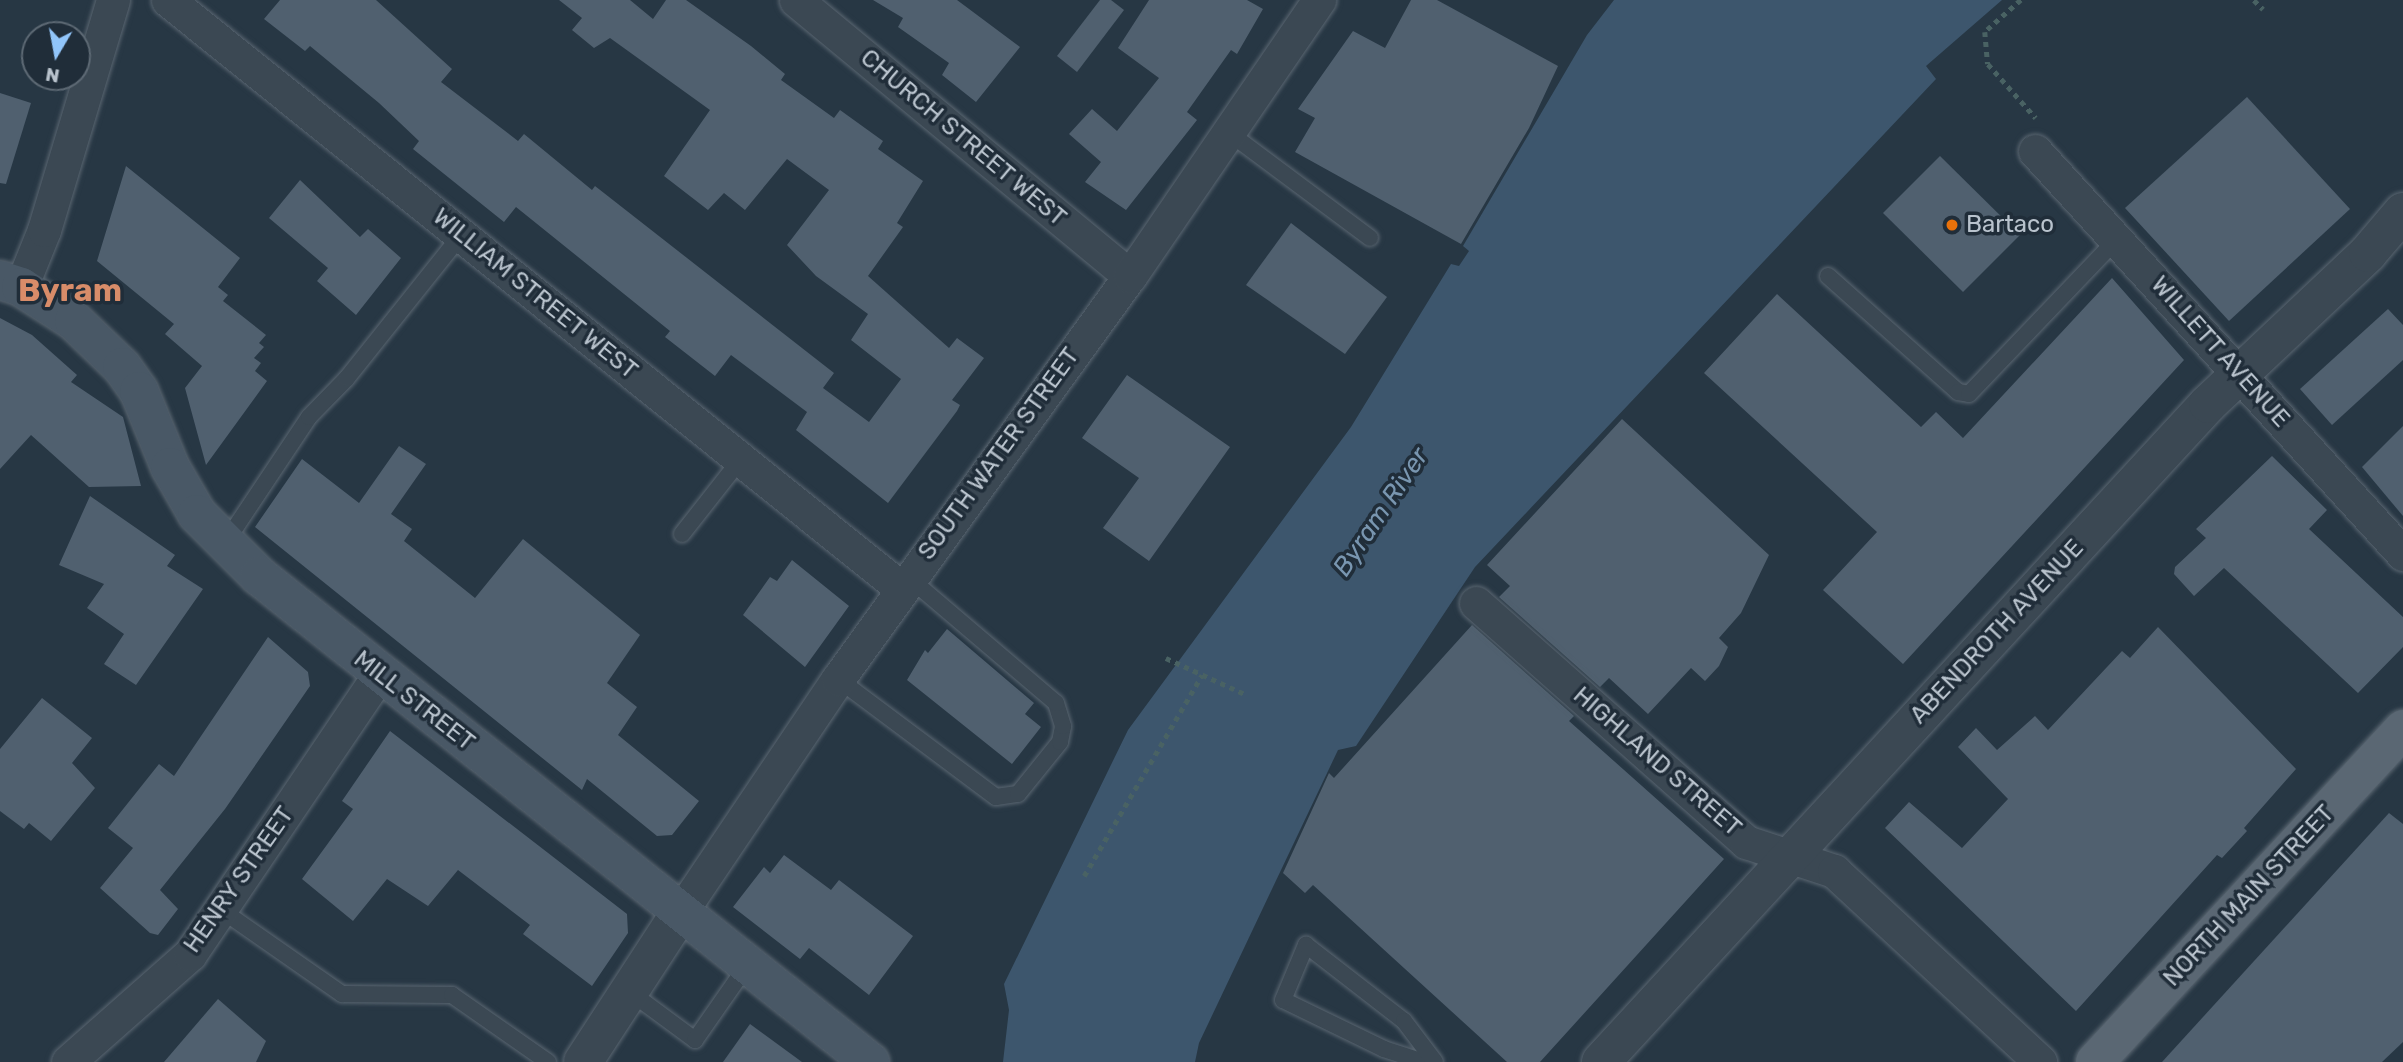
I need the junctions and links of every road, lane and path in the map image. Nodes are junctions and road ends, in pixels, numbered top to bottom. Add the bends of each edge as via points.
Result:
1 (113, 0) edge
2 (168, 0) edge
3 (796, 0) edge
4 (1319, 0) edge
5 (2021, 0) edge
6 (2254, 0) edge
7 (2263, 9) dead end
8 (1228, 132) junction
9 (2039, 138) joint
10 (2403, 212) edge
11 (461, 235) junction
12 (1370, 238) dead end
13 (2117, 239) junction
14 (1129, 276) junction
15 (1828, 276) dead end
16 (11, 283) edge
17 (2241, 372) junction
18 (741, 459) junction
19 (682, 534) dead end
20 (224, 544) junction
21 (2403, 554) edge
22 (905, 583) junction
23 (1476, 603) dead end
24 (1166, 658) dead end
25 (380, 673) junction
26 (1202, 675) junction
27 (838, 678) junction
28 (1247, 695) dead end
29 (2403, 729) edge
30 (1790, 856) junction
31 (1084, 876) dead end
32 (220, 909) junction
33 (682, 910) junction
34 (748, 964) junction
35 (630, 992) junction
36 (68, 1062) edge
37 (548, 1062) edge
38 (583, 1062) edge
39 (870, 1062) edge
40 (1424, 1062) edge
41 (1435, 1062) edge
42 (1601, 1062) edge
43 (2040, 1062) edge
44 (2095, 1062) edge

1 - 16 street via 44,230
2 - 11 street, WILLIAM STREET WEST
3 - 14 street, CHURCH STREET WEST
4 - 8 street, SOUTH WATER STREET
5 - 9 path via 1985,32 1988,64
6 - 7 path
8 - 12 lane
8 - 14 street, SOUTH WATER STREET
9 - 13 street, WILLETT AVENUE
10 - 17 street, ABENDROTH AVENUE via 2368,253
11 - 18 street, WILLIAM STREET WEST
11 - 20 lane via 347,379 309,417
13 - 15 lane via 1969,394 1958,392
13 - 17 street, WILLETT AVENUE
14 - 22 street, SOUTH WATER STREET
16 - 20 main road, MILL STREET via 74,321 122,367 151,415 180,488
17 - 21 street, WILLETT AVENUE
17 - 30 street, ABENDROTH AVENUE
18 - 19 lane
18 - 22 street, WILLIAM STREET WEST
20 - 25 main road, MILL STREET
22 - 27 street, SOUTH WATER STREET
22 - 27 lane via 1056,703 1063,726 1060,741 1018,794 996,797
23 - 30 street, HIGHLAND STREET via 1746,842
24 - 26 path
25 - 32 street, HENRY STREET
25 - 33 main road, MILL STREET via 624,870
26 - 28 path
26 - 31 path
27 - 33 street, SOUTH WATER STREET
29 - 44 main road, NORTH MAIN STREET
30 - 42 street, ABENDROTH AVENUE
30 - 43 street, HIGHLAND STREET via 1834,871
32 - 36 street, HENRY STREET via 190,954
32 - 37 lane via 342,994 452,995
33 - 34 main road, MILL STREET
33 - 35 street
34 - 35 lane via 695,1040
34 - 39 main road, MILL STREET
35 - 38 street
40 - 41 lane via 1384,1049 1283,1000 1306,946 1404,1021

